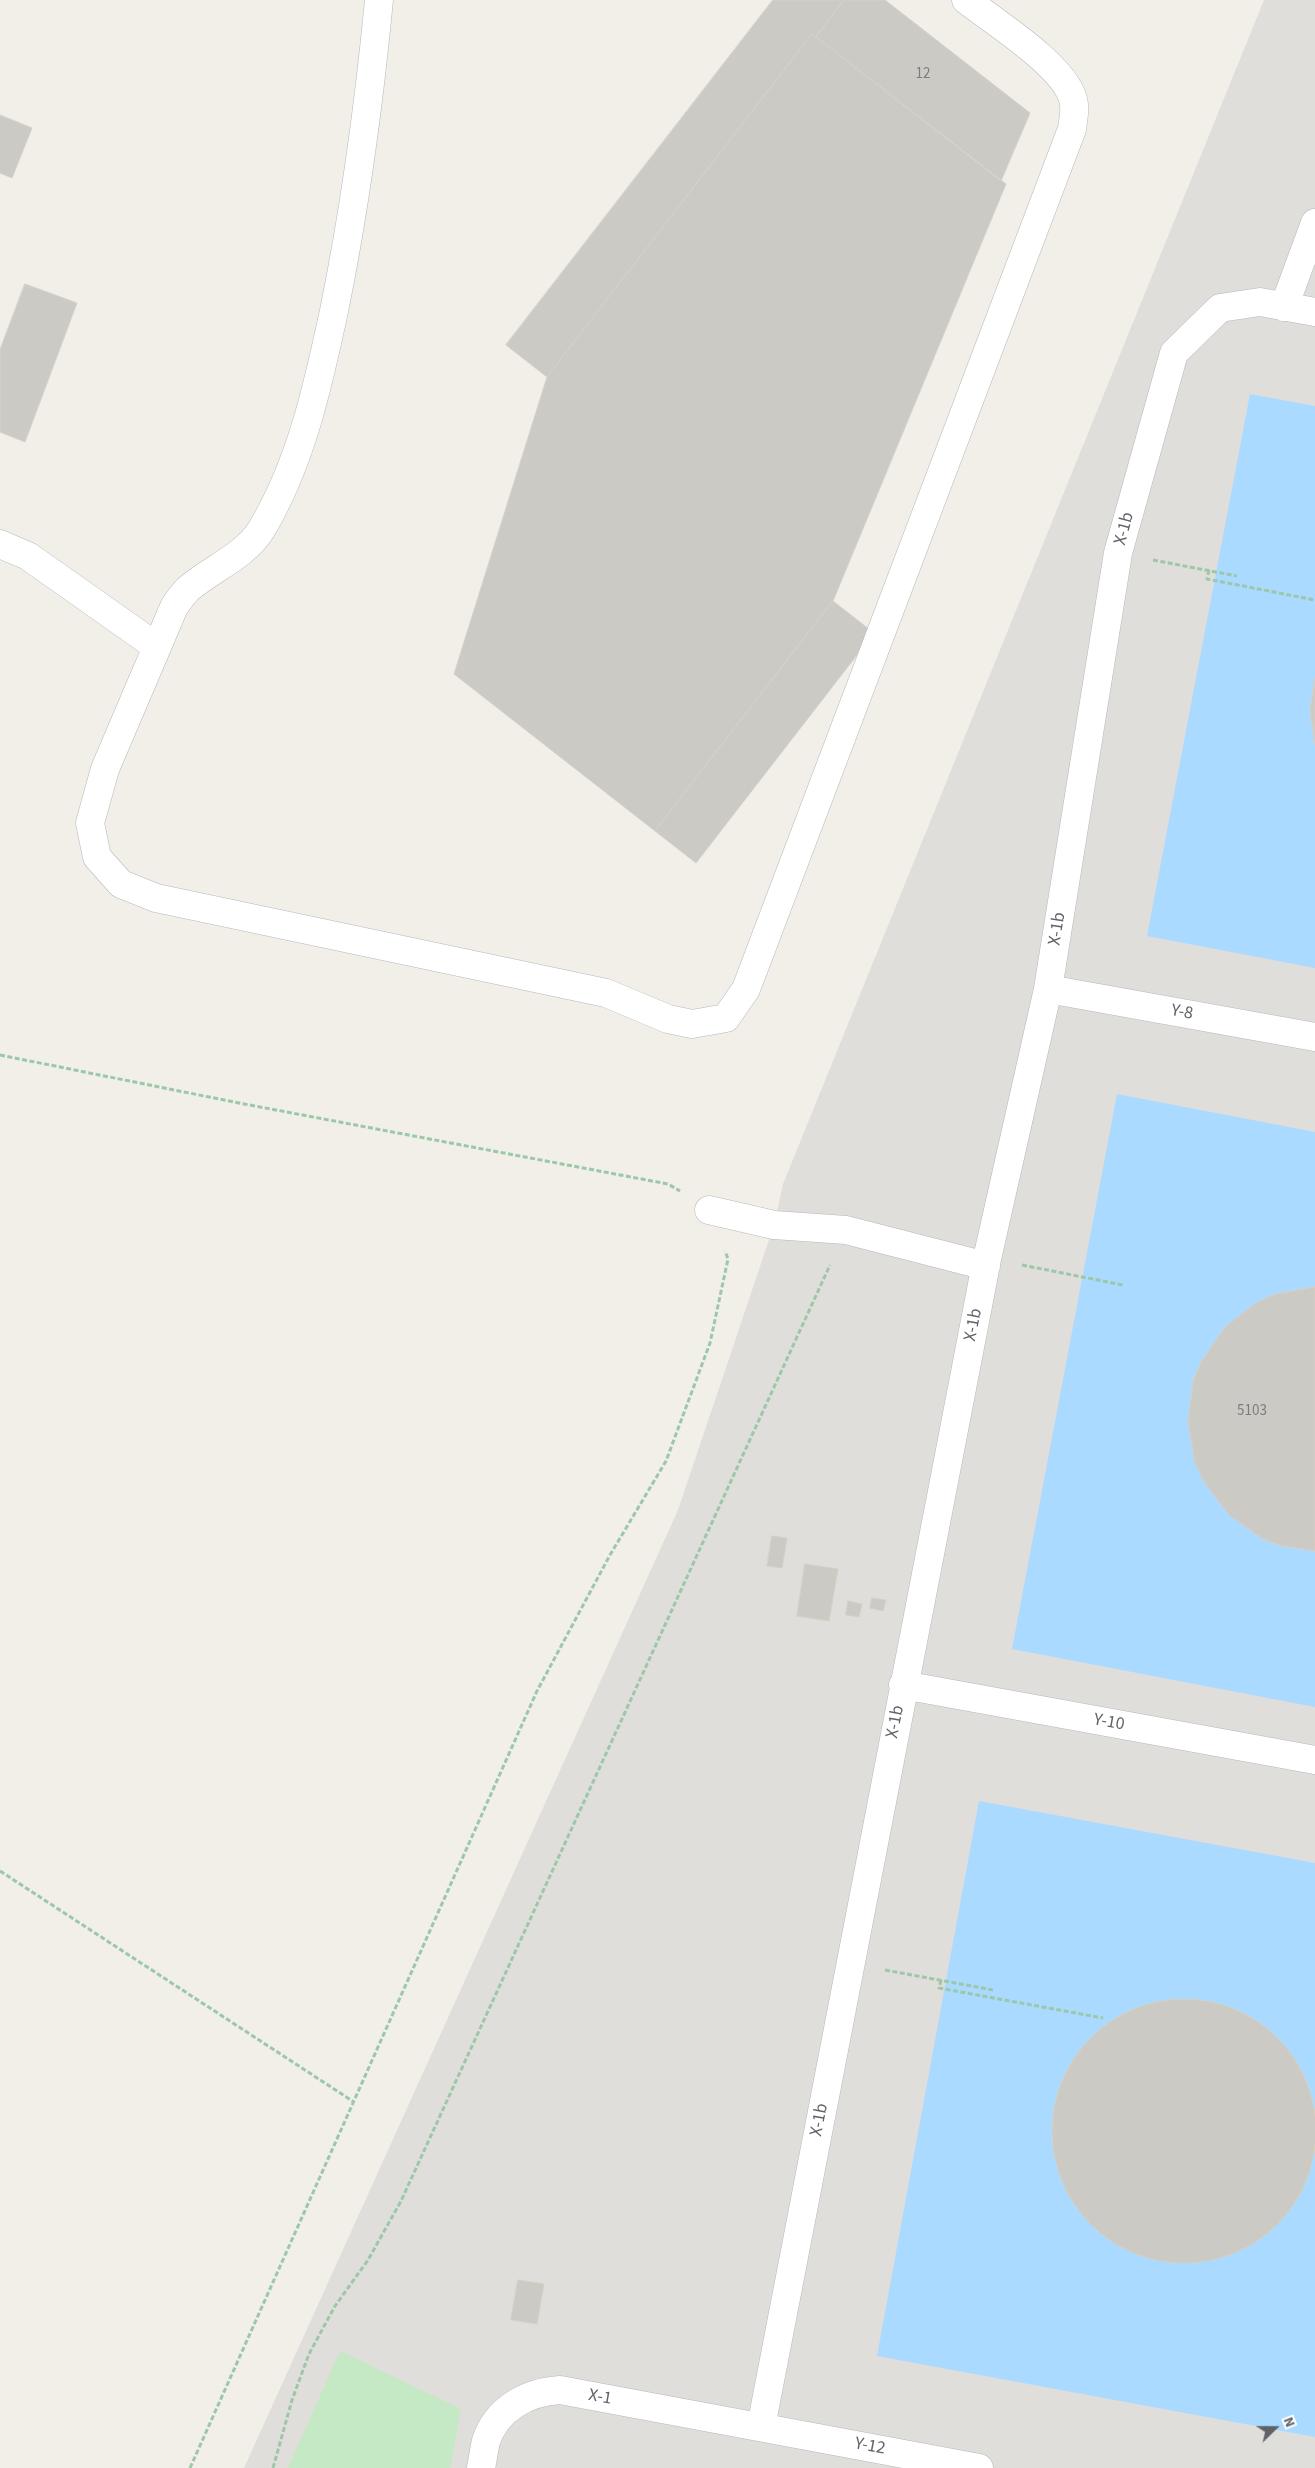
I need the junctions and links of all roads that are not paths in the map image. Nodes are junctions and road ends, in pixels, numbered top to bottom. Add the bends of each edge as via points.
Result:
1 (379, 0) edge
2 (966, 0) edge
3 (1315, 223) edge
4 (1284, 307) junction
5 (1315, 312) edge
6 (0, 544) edge
7 (157, 647) junction
8 (1048, 989) junction
9 (1315, 1037) edge
10 (709, 1210) road end
11 (986, 1262) junction
12 (904, 1685) junction
13 (1315, 1760) edge
14 (761, 2427) junction
15 (481, 2468) edge
16 (979, 2468) edge

1 - 7 street via 366,123 345,258 321,372 292,467 261,531 243,550 187,590 174,607
2 - 7 street via 1052,66 1066,85 1074,104 1072,128 746,989 726,1018 692,1024 668,1019 606,993 156,898 121,884 97,857 90,823 105,769
3 - 4 street
4 - 5 street, X-1b
4 - 8 street, X-1b via 1260,302 1220,308 1174,353 1118,553
6 - 7 street via 28,556
8 - 9 street, Y-8
8 - 11 street, X-1b
10 - 11 street via 774,1225 846,1230
11 - 12 street, X-1b
12 - 13 street, Y-10
12 - 14 street, X-1b
14 - 15 street, X-1 via 560,2390 542,2392 522,2398 495,2424 487,2440
14 - 16 street, Y-12

